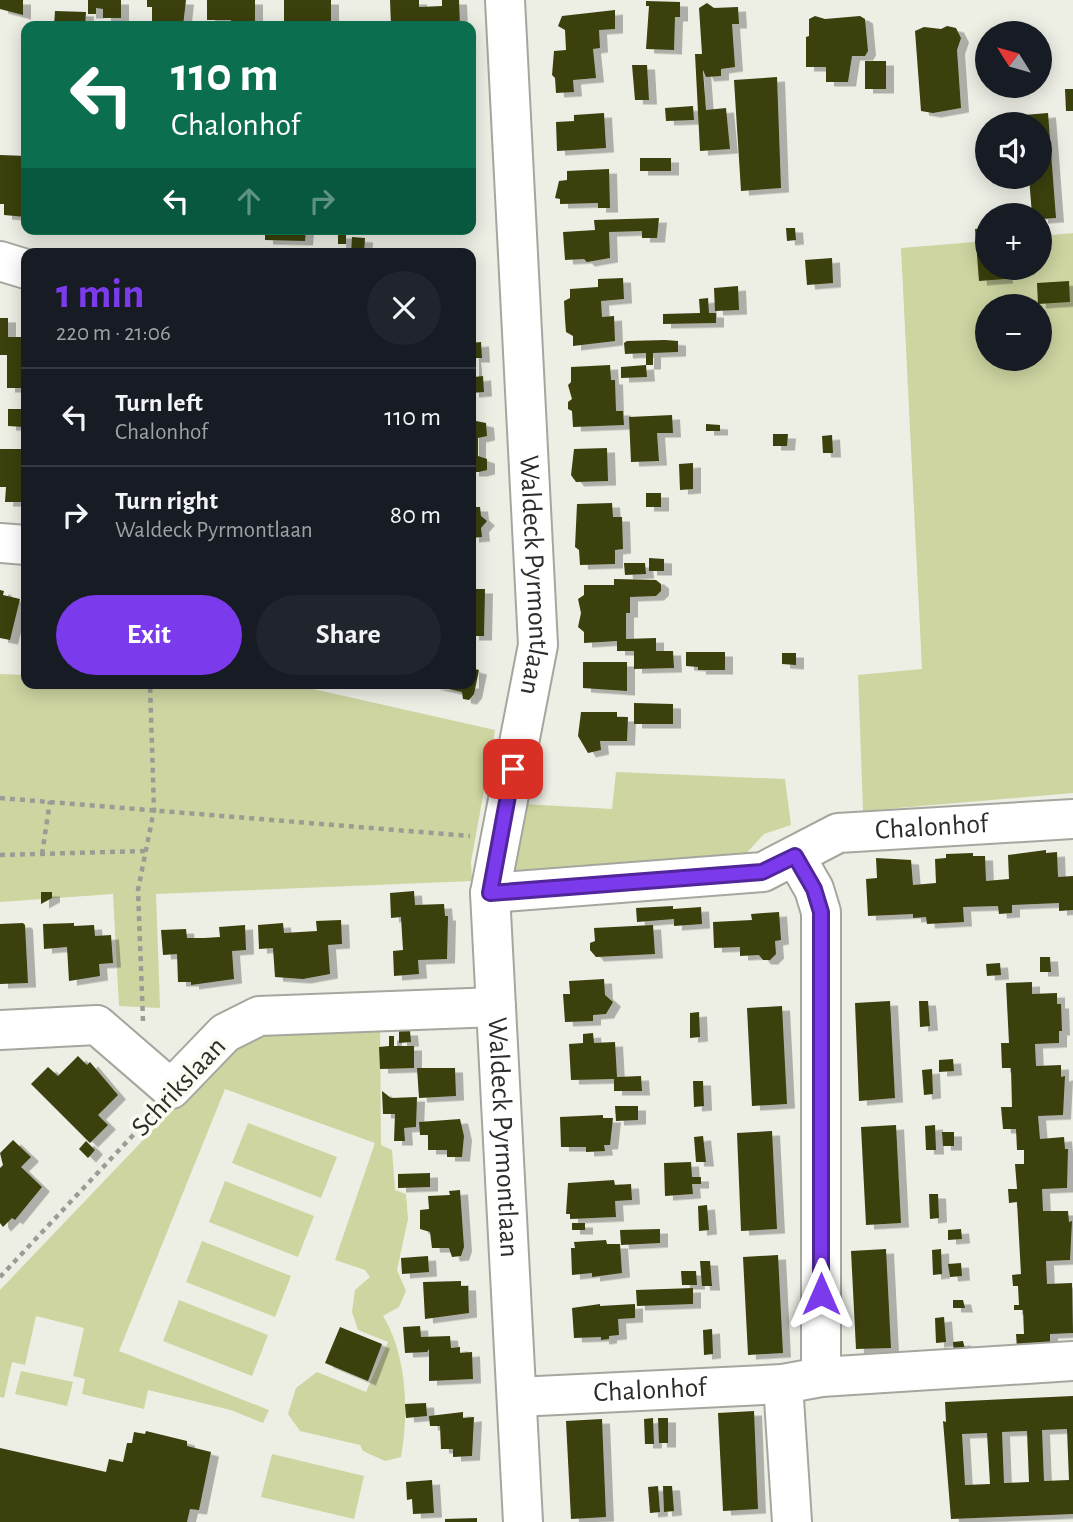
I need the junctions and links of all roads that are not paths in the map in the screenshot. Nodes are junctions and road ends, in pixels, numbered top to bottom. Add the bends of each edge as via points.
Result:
1 (505, 0) edge
2 (0, 261) edge
3 (21, 267) edge
4 (0, 543) edge
5 (21, 545) edge
6 (1073, 818) edge
7 (795, 856) junction
8 (490, 893) junction
9 (496, 1007) junction
10 (0, 1030) edge
11 (1073, 1361) edge
12 (821, 1377) junction
13 (783, 1384) junction
14 (517, 1397) junction
15 (523, 1522) edge
16 (792, 1522) edge

1 - 8 street, Waldeck Pyrmontlaan via 538,645
2 - 3 street
4 - 5 street
6 - 7 street, Chalonhof via 838,833
7 - 8 street, Chalonhof via 762,872
7 - 12 street via 821,912
8 - 9 street, Waldeck Pyrmontlaan
9 - 10 street, Schrikslaan via 259,1016 225,1033 171,1089 97,1025
9 - 14 street, Waldeck Pyrmontlaan
11 - 12 street, Chalonhof
12 - 13 street, Chalonhof
13 - 14 street, Chalonhof
13 - 16 street
14 - 15 street, Waldeck Pyrmontlaan

